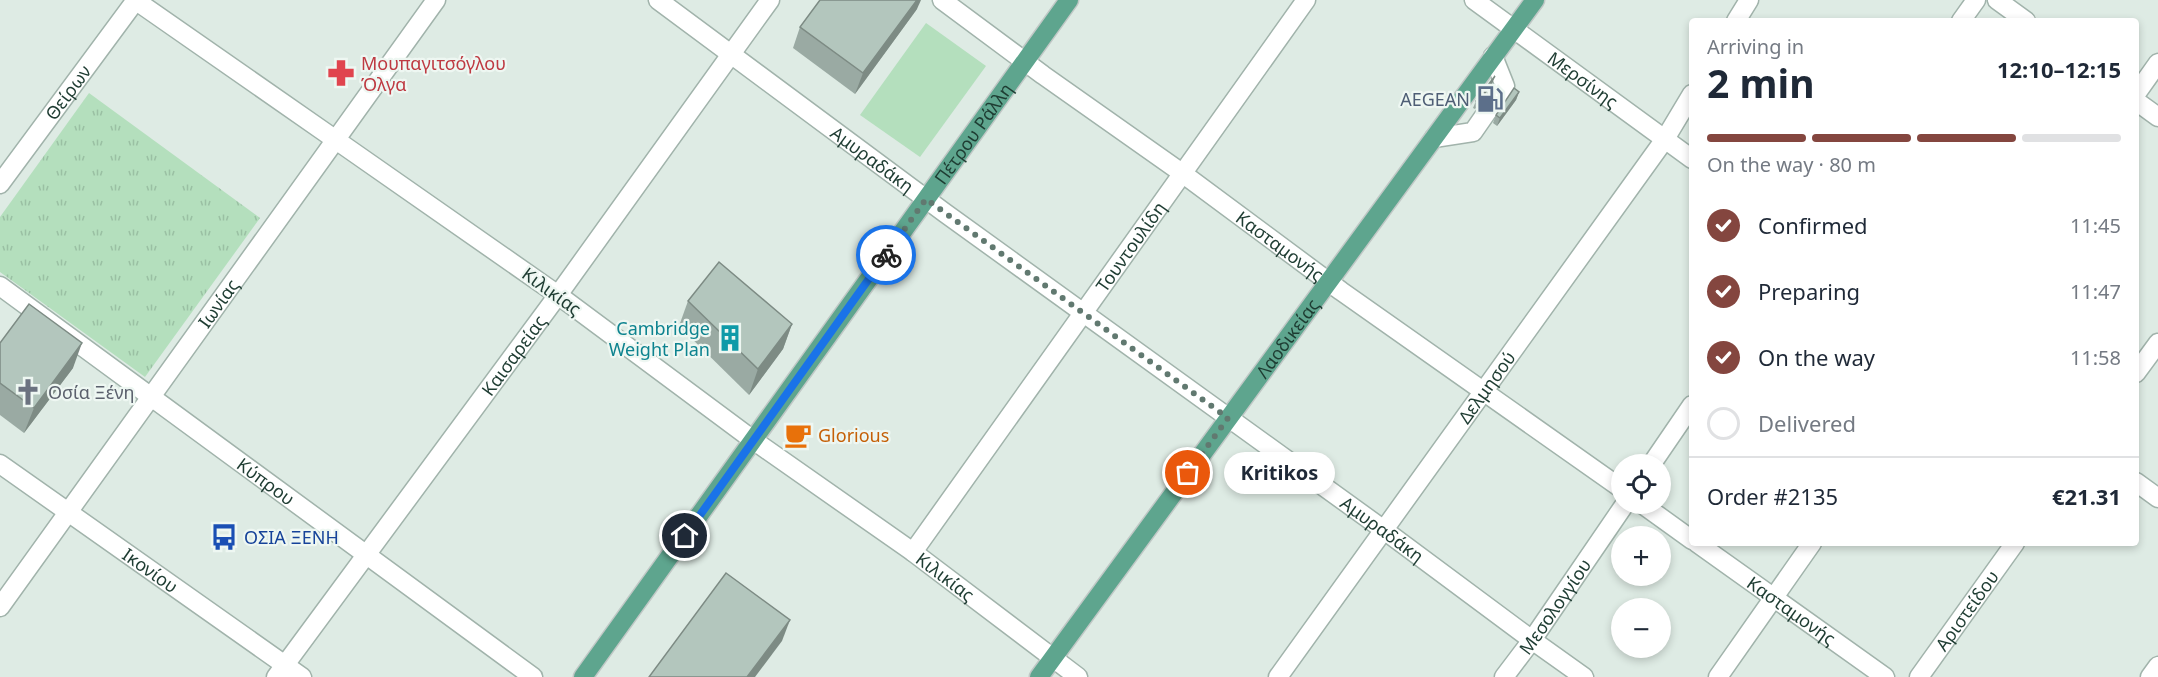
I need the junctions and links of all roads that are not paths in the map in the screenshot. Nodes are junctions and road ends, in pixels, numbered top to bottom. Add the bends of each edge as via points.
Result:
1 (136, 0) edge
2 (436, 0) edge
3 (658, 0) edge
4 (770, 0) edge
5 (942, 0) edge
6 (1069, 0) edge
7 (1306, 0) edge
8 (1474, 0) edge
9 (1535, 0) edge
10 (1749, 0) edge
11 (1976, 0) edge
12 (1997, 0) edge
13 (1738, 18) edge
14 (1963, 18) edge
15 (2022, 18) edge
16 (1514, 29) junction
17 (731, 54) junction
18 (1493, 56) junction
19 (1025, 62) junction
20 (2158, 63) edge
21 (2139, 90) edge
22 (1689, 99) edge
23 (2139, 103) edge
24 (2158, 117) edge
25 (1434, 138) junction
26 (1665, 139) junction
27 (336, 140) junction
28 (1689, 157) edge
29 (1182, 173) junction
30 (0, 184) edge
31 (926, 199) junction
32 (1329, 281) junction
33 (0, 286) edge
34 (558, 295) junction
35 (1082, 313) junction
36 (2158, 343) edge
37 (2139, 370) edge
38 (1483, 392) junction
39 (151, 397) junction
40 (1689, 409) edge
41 (1228, 418) junction
42 (753, 440) junction
43 (1659, 454) edge
44 (0, 464) edge
45 (1611, 481) edge
46 (2139, 484) edge
47 (2158, 498) edge
48 (68, 513) junction
49 (1618, 514) edge
50 (1656, 514) edge
51 (1384, 530) junction
52 (1689, 538) edge
53 (1701, 546) edge
54 (1810, 546) edge
55 (2013, 546) edge
56 (913, 552) junction
57 (366, 556) junction
58 (1773, 598) junction
59 (0, 607) edge
60 (1532, 640) junction
61 (1053, 658) junction
62 (2158, 666) edge
63 (280, 671) edge
64 (302, 677) edge
65 (533, 677) edge
66 (583, 677) edge
67 (1039, 677) edge
68 (1078, 677) edge
69 (1278, 677) edge
70 (1504, 677) edge
71 (1584, 677) edge
72 (1718, 677) edge
73 (1885, 677) edge
74 (1919, 677) edge
75 (2150, 677) edge

1 - 27 street, Κιλικίας
1 - 30 street, Θείρων
2 - 27 street, Ιωνίας
3 - 17 street, Αμυραδάκη
4 - 17 street, Καισαρείας
5 - 19 street, Κασταμονής
6 - 19 main road, Πέτρου Ράλλη
7 - 29 street, Τουντουλίδη
8 - 16 street, Μερσίνης
9 - 16 main road, Λαοδικείας
10 - 13 street
11 - 14 street
12 - 15 street
16 - 18 main road, Λαοδικείας
16 - 26 street, Μερσίνης
17 - 31 street, Αμυραδάκη
17 - 34 street, Καισαρείας
18 - 25 main road, Λαοδικείας
18 - 25 street via 1505,86 1473,132
19 - 29 street, Κασταμονής
19 - 31 main road, Πέτρου Ράλλη
20 - 21 street
22 - 26 street, Δελμησού
23 - 24 street
25 - 32 main road, Λαοδικείας
26 - 28 street, Μερσίνης
26 - 38 street, Δελμησού
27 - 34 street, Κιλικίας
27 - 39 street, Ιωνίας
29 - 32 street, Κασταμονής
29 - 35 street, Τουντουλίδη
31 - 35 street, Αμυραδάκη
31 - 42 main road, Πέτρου Ράλλη
32 - 38 street, Κασταμονής
32 - 41 main road, Λαοδικείας
33 - 39 street, Κύπρου
34 - 42 street, Κιλικίας
34 - 57 street, Καισαρείας
35 - 41 street, Αμυραδάκη
35 - 56 street, Τουντουλίδη
36 - 37 street
38 - 45 street, Κασταμονής
38 - 51 street, Δελμησού
39 - 48 street, Ιωνίας
39 - 57 street, Κύπρου
40 - 43 street
41 - 51 street, Αμυραδάκη
41 - 61 main road, Λαοδικείας
42 - 56 street, Κιλικίας
42 - 66 main road, Πέτρου Ράλλη
44 - 48 street, Ικονίου
46 - 47 street
48 - 59 street, Ιωνίας
48 - 63 street, Ικονίου
49 - 60 street, Μεσολογγίου
50 - 52 street
51 - 60 street, Αμυραδάκη
51 - 69 street, Δελμησού
53 - 58 street, Κασταμονής
54 - 58 street
55 - 74 street, Αριστείδου
56 - 61 street, Κιλικίας
57 - 63 street, Καισαρείας
57 - 65 street, Κύπρου
58 - 72 street
58 - 73 street, Κασταμονής
60 - 70 street, Μεσολογγίου
60 - 71 street, Αμυραδάκη
61 - 67 main road, Λαοδικείας
61 - 68 street, Κιλικίας
62 - 75 street
63 - 64 street, Ικονίου

